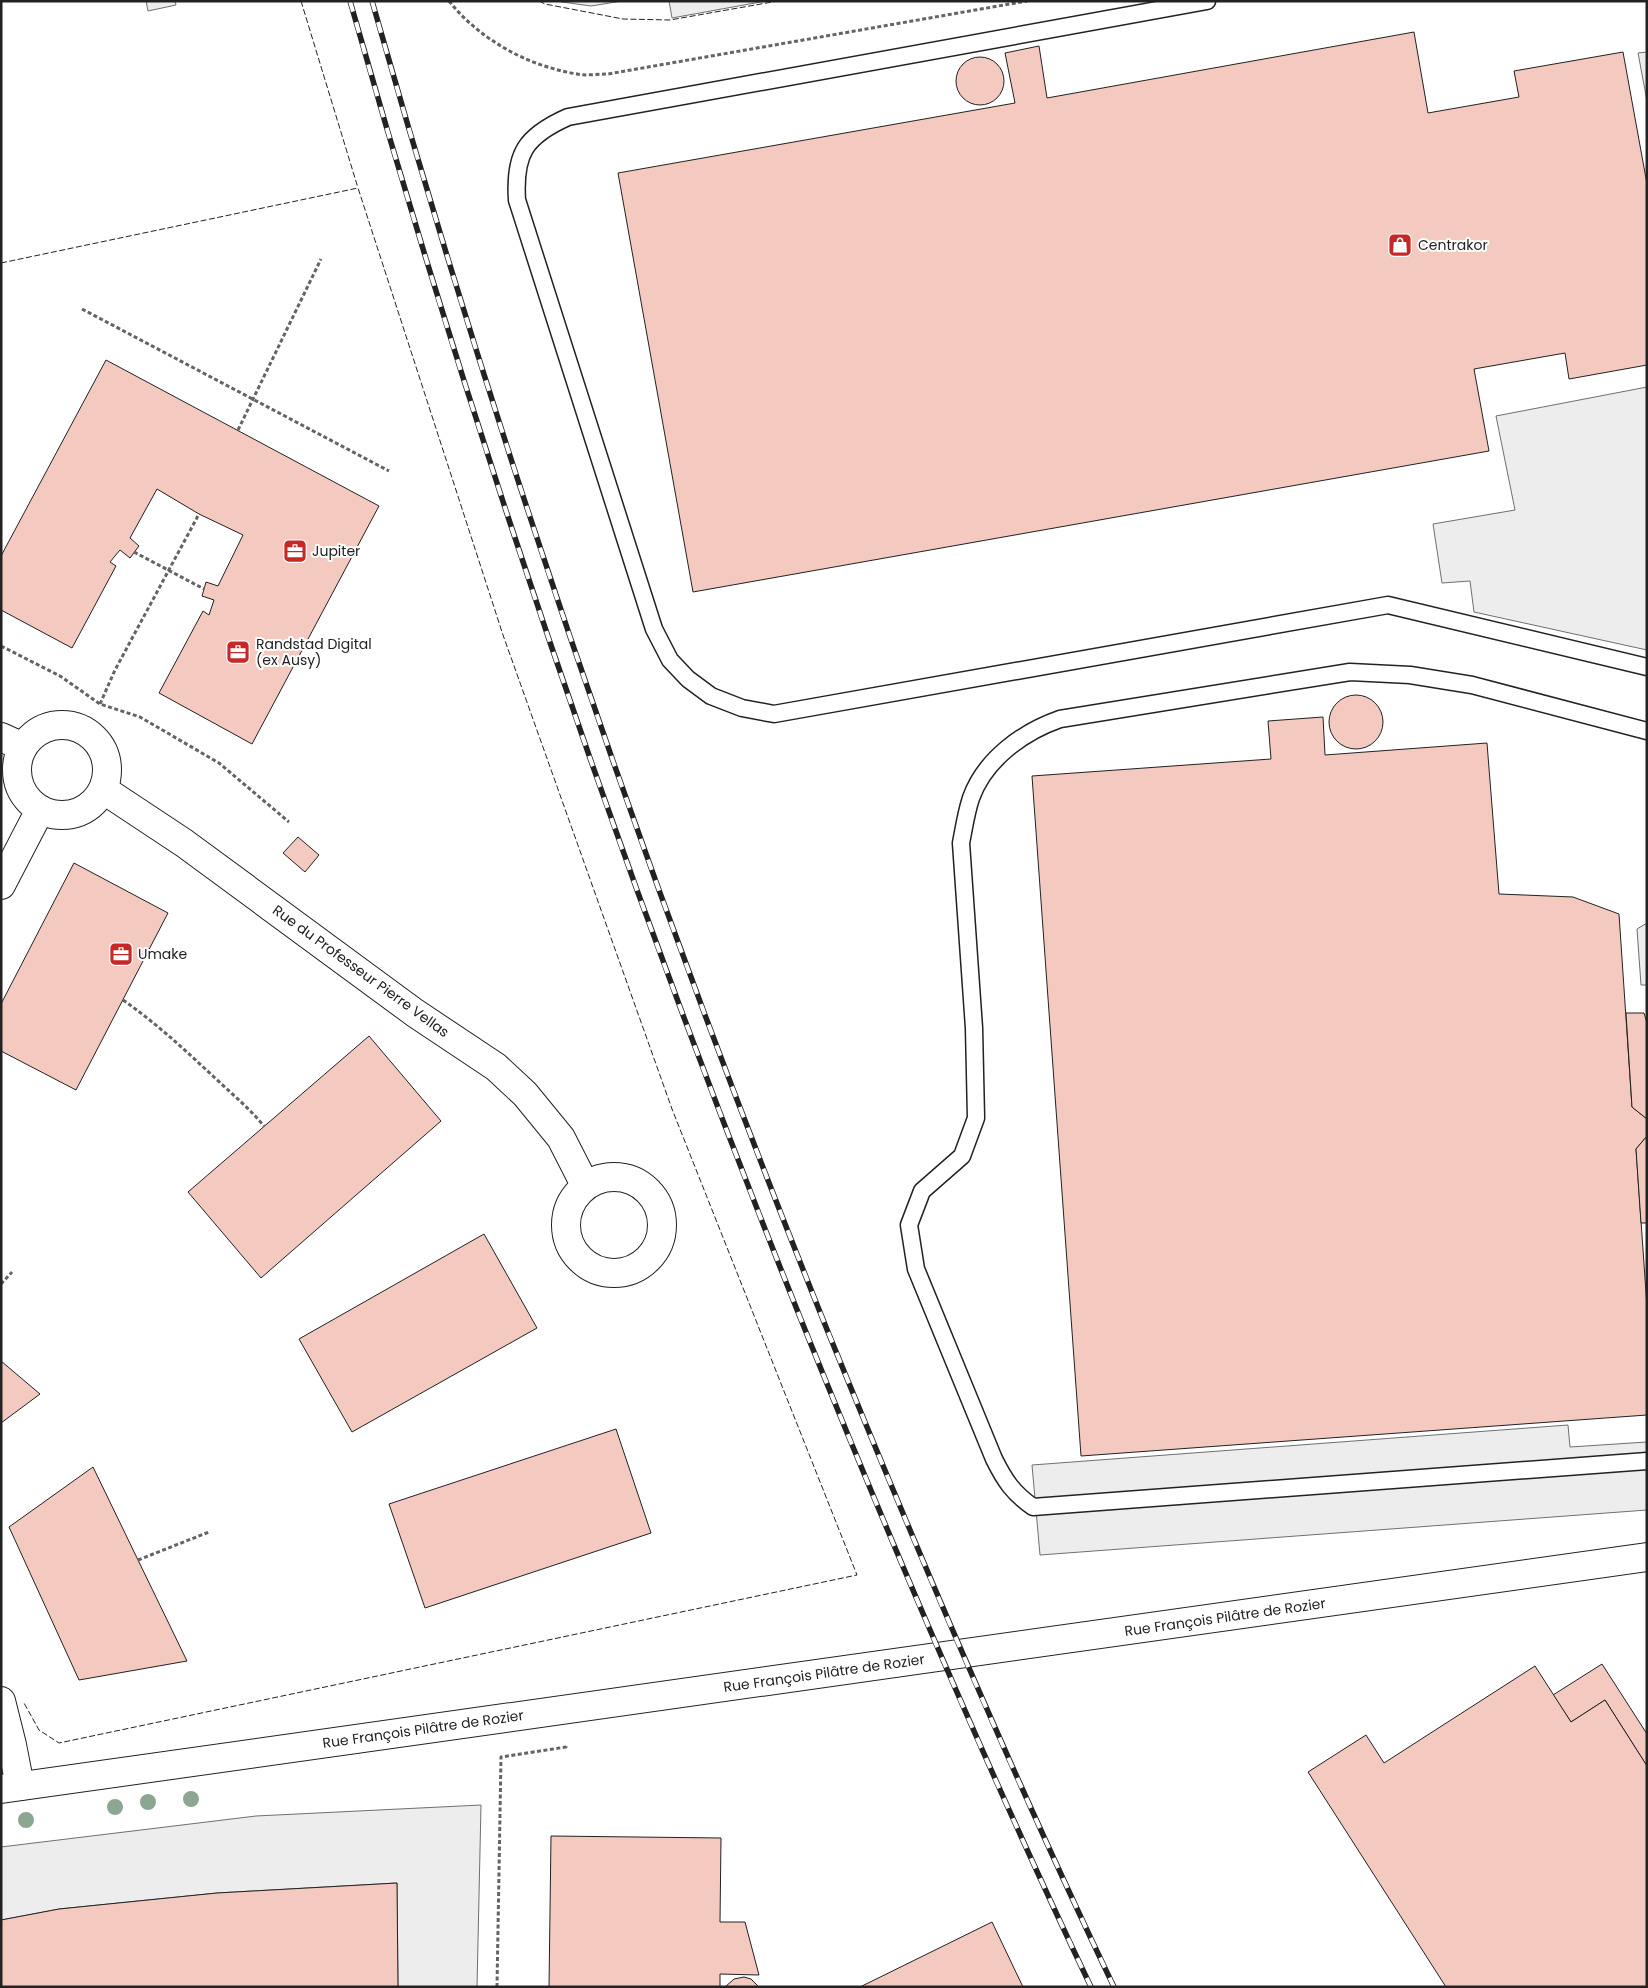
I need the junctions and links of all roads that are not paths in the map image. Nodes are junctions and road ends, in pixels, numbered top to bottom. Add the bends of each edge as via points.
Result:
1 (1207, 1) edge
2 (1647, 667) edge
3 (1647, 731) edge
4 (12, 742) edge
5 (104, 790) junction
6 (40, 810) junction
7 (1, 885) edge
8 (585, 1185) dead end
9 (1647, 1461) edge
10 (1647, 1558) edge
11 (1, 1701) edge
12 (10, 1787) edge

1 - 2 lane via 568,117 553,124 525,147 516,169 517,200 654,628 670,660 711,696 742,708 774,714 1388,605
3 - 9 lane via 1472,685 1410,675 1350,672 1060,719 1024,736 992,764 980,780 965,816 961,843 974,1028 976,1118 962,1156 922,1191 909,1225 916,1269 994,1459 1004,1480 1033,1507
4 - 5 street via 53,726 70,725 84,730 104,753 108,776
4 - 6 street via 18,762 19,783 30,802
5 - 6 street via 93,804 78,814 59,816
5 - 8 street, Rue du Professeur Pierre Vellas via 184,843 415,1013 496,1067 525,1094 561,1138
6 - 7 street
10 - 12 street, Rue François Pilâtre de Rozier
11 - 12 street via 12,1745

